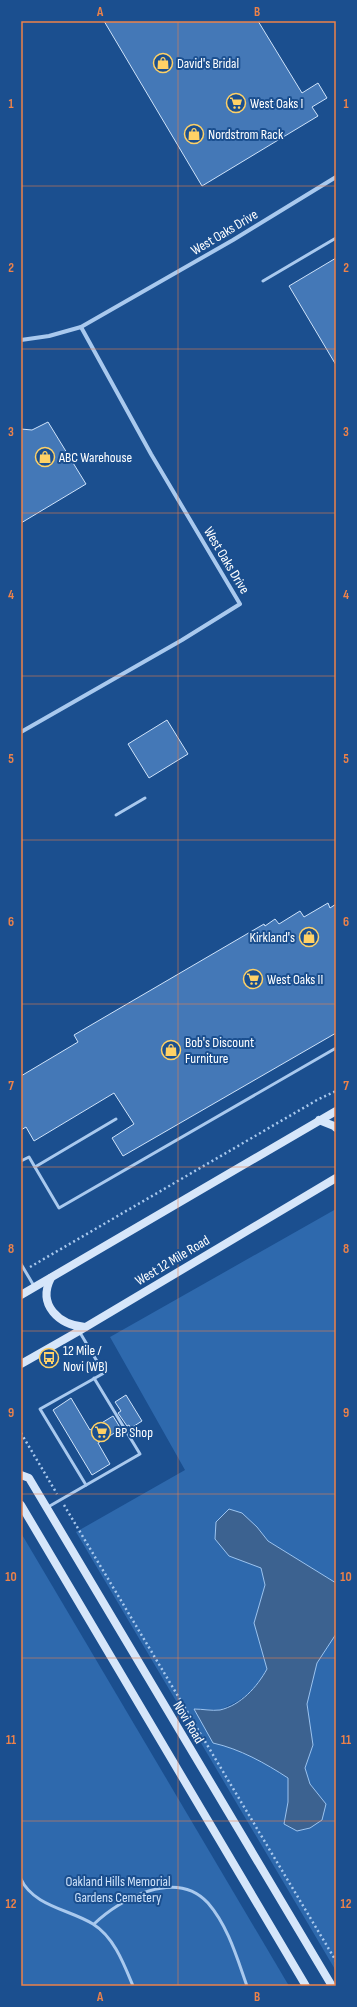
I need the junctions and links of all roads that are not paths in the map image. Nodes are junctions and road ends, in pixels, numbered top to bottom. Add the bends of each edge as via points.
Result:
1 (336, 177) edge
2 (336, 238) edge
3 (263, 282) dead end
4 (81, 327) junction
5 (21, 340) edge
6 (21, 732) edge
7 (144, 798) dead end
8 (116, 815) dead end
9 (336, 1048) edge
10 (336, 1111) edge
11 (116, 1118) dead end
12 (319, 1120) junction
13 (336, 1128) edge
14 (21, 1161) edge
15 (35, 1167) junction
16 (335, 1178) edge
17 (21, 1264) edge
18 (51, 1277) junction
19 (34, 1287) junction
20 (21, 1295) edge
21 (82, 1329) junction
22 (21, 1364) edge
23 (94, 1378) junction
24 (21, 1475) edge
25 (86, 1485) junction
26 (21, 1505) edge
27 (47, 1508) junction
28 (21, 1879) edge
29 (94, 1924) junction
30 (133, 1986) edge
31 (247, 1986) edge
32 (306, 1986) edge
33 (332, 1986) edge

1 - 4 street, West Oaks Drive
2 - 3 lane
4 - 5 street, West Oaks Drive via 49,336
4 - 6 street, West Oaks Drive via 151,454 240,604
7 - 8 lane
9 - 15 lane via 59,1208
10 - 12 main road
11 - 15 lane
12 - 13 main road
12 - 18 main road
14 - 15 lane via 29,1157
16 - 21 main road, West 12 Mile Road
17 - 19 lane
18 - 19 main road
18 - 21 main road via 46,1287 52,1311 61,1320
19 - 20 main road
21 - 22 main road, West 12 Mile Road
21 - 23 lane via 104,1373
23 - 25 lane via 140,1454
23 - 25 lane via 40,1409
24 - 27 main road, Novi Road via 29,1478
25 - 27 lane
26 - 32 main road
27 - 33 main road, Novi Road
28 - 29 lane via 39,1898
29 - 30 lane via 110,1940
29 - 31 lane via 125,1901 151,1890 179,1889 194,1893 208,1904 219,1919

